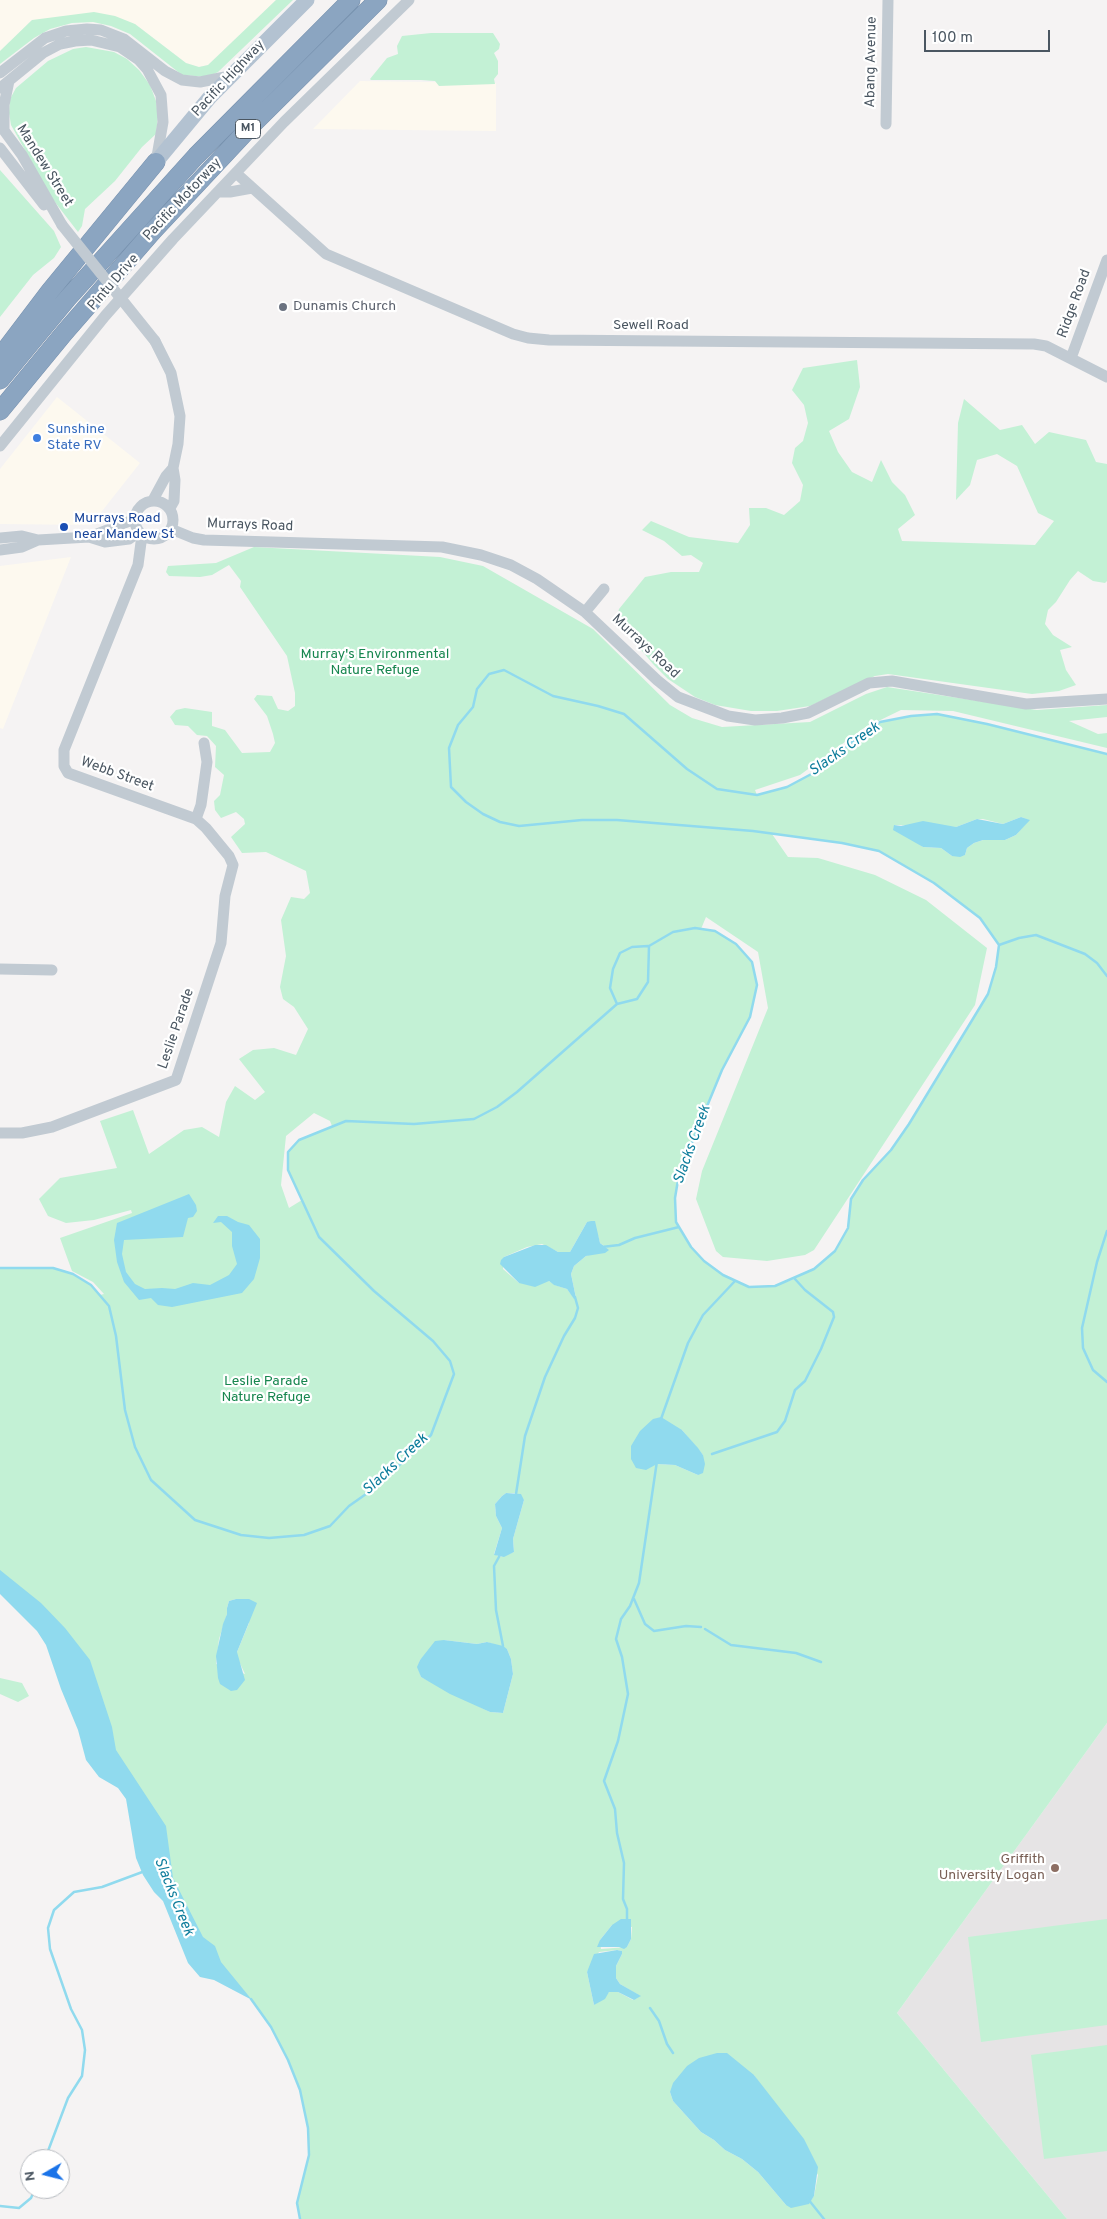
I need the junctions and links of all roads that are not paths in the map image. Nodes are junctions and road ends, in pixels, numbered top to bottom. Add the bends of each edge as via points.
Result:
1 (307, 0) edge
2 (351, 0) edge
3 (378, 0) edge
4 (409, 0) edge
5 (888, 0) edge
6 (230, 76) junction
7 (3, 81) edge
8 (886, 124) dead end
9 (2, 127) edge
10 (0, 148) edge
11 (156, 162) junction
12 (236, 173) junction
13 (252, 188) junction
14 (218, 192) junction
15 (62, 225) junction
16 (1107, 260) edge
17 (0, 357) edge
18 (1072, 358) junction
19 (1107, 378) edge
20 (0, 380) edge
21 (0, 411) edge
22 (0, 446) edge
23 (173, 468) junction
24 (153, 500) junction
25 (170, 508) junction
26 (135, 519) junction
27 (171, 529) junction
28 (141, 533) junction
29 (88, 537) junction
30 (0, 538) edge
31 (38, 540) junction
32 (0, 550) edge
33 (604, 589) dead end
34 (584, 612) junction
35 (1107, 698) edge
36 (204, 743) dead end
37 (196, 819) junction
38 (225, 896) joint
39 (0, 969) edge
40 (52, 970) dead end
41 (0, 1133) edge

1 - 6 main road, Pacific Highway
2 - 20 highway, Pacific Motorway / M1 via 196,156
3 - 21 highway, Pacific Motorway / M1 via 254,123 159,224
4 - 12 street, Pintu Drive
5 - 8 street, Abang Avenue
6 - 7 street via 200,82 182,80 124,39 101,30 87,29 45,38
6 - 11 main road, Pacific Highway
7 - 9 street
7 - 11 street via 47,50 65,43 91,40 124,49 148,69 161,94 163,122
9 - 15 street, Mandew Street
10 - 15 street, Mandew Street via 53,218
11 - 17 highway
12 - 13 street, Sewell Road
12 - 14 street, Pintu Drive
13 - 14 street
13 - 18 street, Sewell Road via 320,250 336,260 528,338 1034,344
14 - 22 street, Pintu Drive via 137,279
15 - 23 street, Mandew Street, bridge via 155,342 171,373 178,400 180,434
16 - 18 street, Ridge Road
18 - 19 street, Sewell Road
23 - 24 street, Mandew Street
23 - 25 street, Mandew Street via 174,501
24 - 25 street
24 - 26 street via 142,504
25 - 27 street via 173,518
26 - 28 street
26 - 29 street
27 - 28 street via 155,539
27 - 34 street, Murrays Road via 204,540 442,547 510,565 537,579
28 - 29 street via 129,539 105,542
28 - 37 street, Webb Street via 138,565 64,750 64,766 68,773
29 - 31 street
30 - 31 street via 22,536
31 - 32 street via 22,547
33 - 34 street
34 - 35 street, Murrays Road via 678,697 728,716 755,720 808,713 869,683 892,681 1026,704
36 - 37 street via 207,762 202,805
37 - 38 street, Webb Street via 229,856 233,866
38 - 41 street, Leslie Parade via 221,943 176,1080 52,1127 22,1133
39 - 40 street

